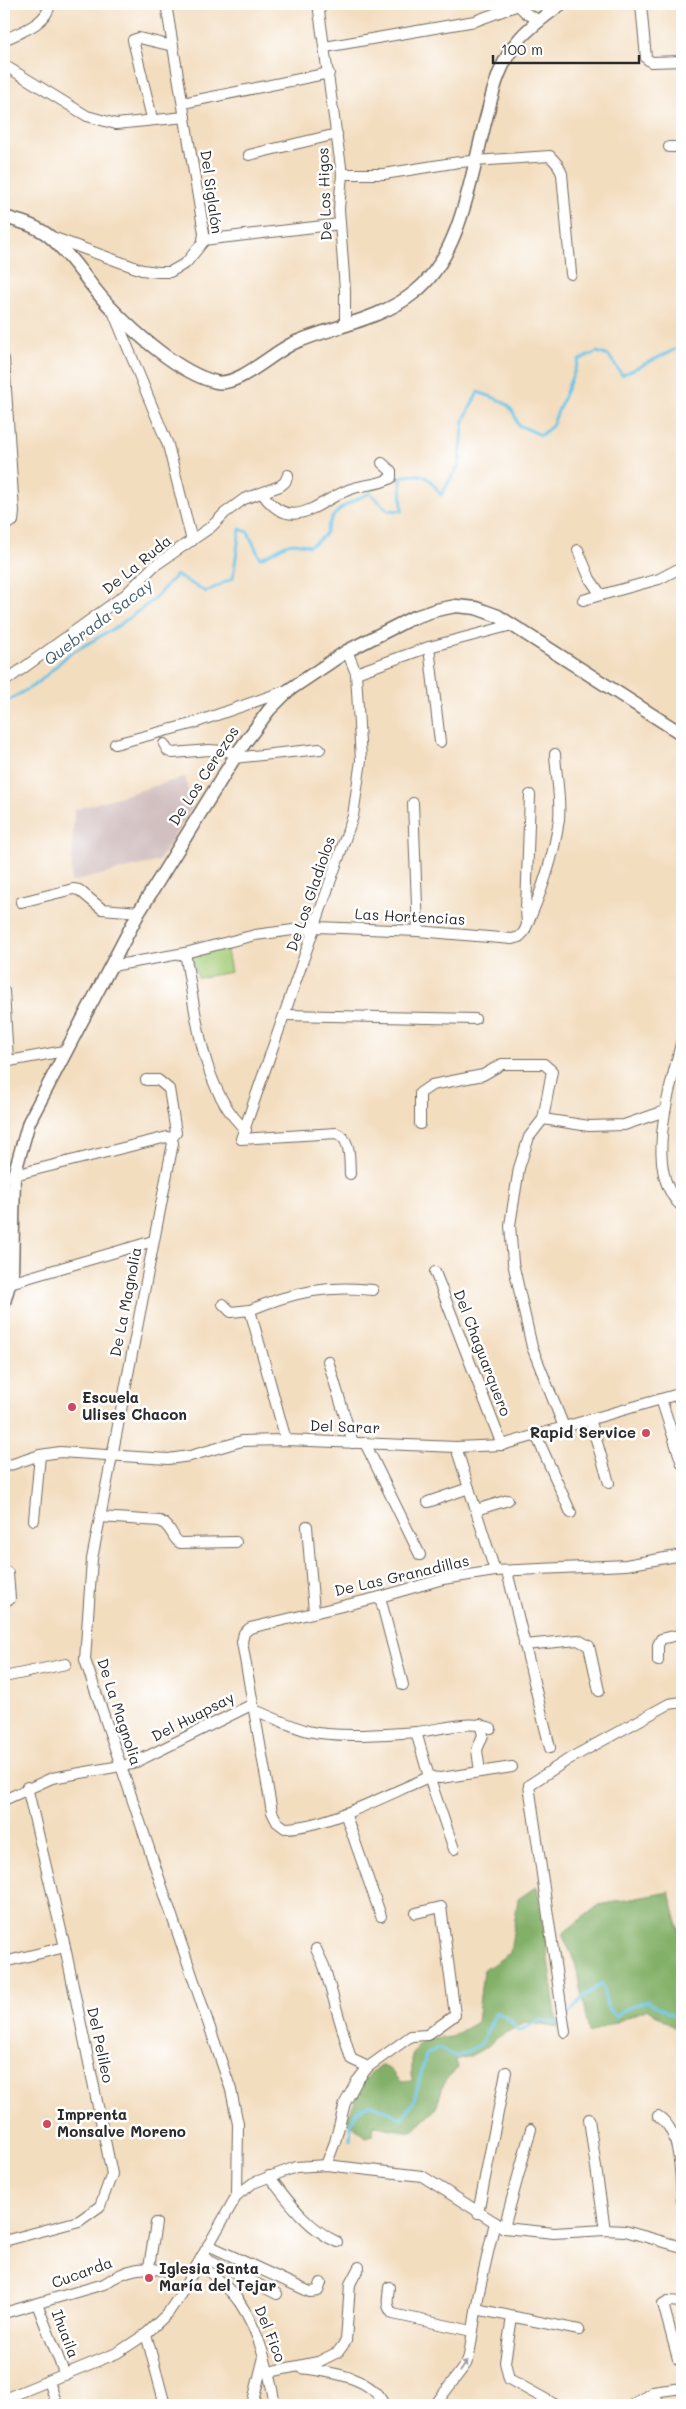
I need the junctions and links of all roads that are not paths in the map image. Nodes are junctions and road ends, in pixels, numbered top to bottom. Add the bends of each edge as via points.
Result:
1 (166, 4) edge
2 (318, 4) edge
3 (519, 4) edge
4 (560, 4) edge
5 (641, 4) edge
6 (49, 6) edge
7 (540, 21) junction
8 (4, 40) edge
9 (173, 46) junction
10 (325, 47) junction
11 (682, 61) edge
12 (4, 65) edge
13 (329, 73) junction
14 (183, 103) junction
15 (151, 114) dead end
16 (185, 117) junction
17 (337, 134) junction
18 (669, 147) dead end
19 (682, 147) edge
20 (249, 155) dead end
21 (474, 160) junction
22 (342, 174) junction
23 (4, 217) edge
24 (340, 224) junction
25 (48, 235) junction
26 (203, 240) junction
27 (571, 274) dead end
28 (111, 308) junction
29 (345, 325) junction
30 (4, 359) edge
31 (382, 463) dead end
32 (288, 475) dead end
33 (262, 493) junction
34 (4, 525) edge
35 (192, 541) junction
36 (578, 550) dead end
37 (682, 567) edge
38 (601, 595) junction
39 (583, 600) dead end
40 (512, 624) junction
41 (429, 648) junction
42 (347, 651) junction
43 (356, 673) junction
44 (4, 682) edge
45 (289, 690) junction
46 (682, 734) edge
47 (440, 742) dead end
48 (115, 744) dead end
49 (164, 744) dead end
50 (320, 749) dead end
51 (555, 754) dead end
52 (236, 755) junction
53 (530, 795) dead end
54 (413, 803) dead end
55 (21, 902) dead end
56 (139, 912) junction
57 (527, 925) junction
58 (316, 928) junction
59 (418, 931) junction
60 (185, 952) junction
61 (112, 966) junction
62 (4, 991) edge
63 (285, 1015) junction
64 (475, 1019) dead end
65 (682, 1039) edge
66 (64, 1051) junction
67 (6, 1062) edge
68 (146, 1080) dead end
69 (665, 1111) junction
70 (543, 1119) junction
71 (420, 1124) dead end
72 (244, 1134) junction
73 (171, 1139) junction
74 (350, 1174) dead end
75 (14, 1175) junction
76 (682, 1207) edge
77 (153, 1240) junction
78 (435, 1272) dead end
79 (10, 1283) junction
80 (373, 1290) dead end
81 (4, 1302) edge
82 (223, 1304) dead end
83 (250, 1310) junction
84 (328, 1361) dead end
85 (682, 1393) edge
86 (661, 1399) junction
87 (590, 1419) junction
88 (564, 1427) junction
89 (536, 1435) junction
90 (286, 1440) junction
91 (353, 1443) junction
92 (365, 1443) junction
93 (502, 1445) junction
94 (456, 1447) junction
95 (111, 1454) junction
96 (40, 1455) junction
97 (682, 1464) edge
98 (4, 1467) edge
99 (609, 1483) dead end
100 (469, 1488) junction
101 (508, 1500) dead end
102 (428, 1502) dead end
103 (476, 1510) junction
104 (571, 1513) dead end
105 (100, 1517) junction
106 (34, 1520) dead end
107 (307, 1526) dead end
108 (236, 1542) dead end
109 (420, 1554) dead end
110 (682, 1555) edge
111 (4, 1570) edge
112 (506, 1570) junction
113 (495, 1571) junction
114 (380, 1597) junction
115 (10, 1599) dead end
116 (314, 1612) junction
117 (682, 1634) edge
118 (524, 1645) junction
119 (658, 1662) dead end
120 (66, 1664) dead end
121 (4, 1677) edge
122 (403, 1685) dead end
123 (599, 1690) dead end
124 (682, 1702) edge
125 (253, 1707) junction
126 (480, 1724) junction
127 (491, 1728) dead end
128 (416, 1732) junction
129 (550, 1748) dead end
130 (120, 1766) junction
131 (512, 1767) dead end
132 (480, 1772) junction
133 (429, 1777) junction
134 (27, 1788) junction
135 (4, 1800) edge
136 (345, 1813) junction
137 (454, 1849) dead end
138 (416, 1913) dead end
139 (381, 1916) dead end
140 (65, 1947) junction
141 (316, 1949) dead end
142 (4, 1962) edge
143 (565, 2032) dead end
144 (368, 2067) junction
145 (506, 2072) dead end
146 (658, 2116) dead end
147 (589, 2119) dead end
148 (531, 2129) dead end
149 (326, 2164) junction
150 (269, 2176) junction
151 (237, 2195) junction
152 (682, 2201) edge
153 (478, 2213) junction
154 (495, 2222) junction
155 (156, 2223) dead end
156 (504, 2228) junction
157 (605, 2230) junction
158 (4, 2241) edge
159 (337, 2242) dead end
160 (208, 2245) junction
161 (682, 2247) edge
162 (200, 2260) junction
163 (149, 2266) junction
164 (358, 2267) dead end
165 (170, 2272) dead end
166 (321, 2283) dead end
167 (389, 2287) dead end
168 (277, 2294) dead end
169 (682, 2302) edge
170 (37, 2304) junction
171 (476, 2309) junction
172 (4, 2313) edge
173 (512, 2317) junction
174 (580, 2330) dead end
175 (472, 2331) junction
176 (146, 2334) junction
177 (264, 2357) junction
178 (678, 2359) dead end
179 (295, 2367) junction
180 (269, 2372) junction
181 (65, 2375) junction
182 (48, 2382) junction
183 (682, 2388) edge
184 (653, 2392) junction
185 (4, 2400) edge
186 (57, 2405) edge
187 (165, 2405) edge
188 (252, 2405) edge
189 (275, 2405) edge
190 (384, 2405) edge
191 (435, 2405) edge
192 (556, 2405) edge
193 (632, 2405) edge
194 (660, 2405) edge

1 - 9 street, Del Siglalón
2 - 10 street, De Los Higos
3 - 7 street via 526,13
3 - 10 street via 463,24
4 - 7 street
5 - 11 street via 646,58 651,62
6 - 8 street via 40,21
7 - 21 street via 517,42 497,78
9 - 14 street, Del Siglalón
9 - 15 street via 139,38 133,40
10 - 13 street, De Los Higos
12 - 16 street via 87,116 116,124
13 - 14 street
13 - 17 street, De Los Higos
14 - 16 street, Del Siglalón
16 - 26 street, Del Siglalón
17 - 20 street
17 - 22 street, De Los Higos
18 - 19 street
21 - 22 street via 384,174
21 - 27 street via 550,156 555,160 562,174
21 - 29 street via 459,224 436,272 414,293
22 - 24 street, De Los Higos
23 - 25 street
24 - 26 street
24 - 29 street, De Los Higos
25 - 26 street, Del Siglalón via 142,270 158,272 178,269 198,250
25 - 28 street via 76,262
28 - 29 street via 193,376 219,382 235,379 294,342
28 - 35 street via 168,445
30 - 34 street via 14,512 13,521
31 - 33 street via 391,471 391,478 347,490 308,512 280,510
32 - 33 street, De La Ruda via 286,482
33 - 35 street, De La Ruda via 244,499
35 - 44 street, De La Ruda via 154,566 113,604
36 - 38 street via 590,579
37 - 38 street via 659,579
38 - 39 street
40 - 41 street
40 - 42 street, De Los Cerezos via 476,608 456,606 412,618
40 - 46 street, De Los Cerezos
41 - 43 street
41 - 47 street
42 - 43 street, De Los Gladiolos
42 - 45 street, De Los Cerezos
43 - 58 street, De Los Gladiolos via 361,760 358,787 353,816
45 - 48 street via 191,724
45 - 52 street, De Los Cerezos via 269,710
49 - 52 street via 173,753 209,750
50 - 52 street
51 - 57 street, Las Hortencias via 559,817 543,890
52 - 56 street, De Los Cerezos
53 - 57 street
54 - 59 street
55 - 56 street via 73,889 102,908
56 - 61 street, De Los Cerezos
57 - 59 street, Las Hortencias via 519,937 512,939
58 - 59 street, Las Hortencias
58 - 60 street, Las Hortencias via 255,935
58 - 63 street, De Los Gladiolos
60 - 61 street, Las Hortencias
60 - 72 street via 204,1050 215,1087
61 - 66 street, De Los Cerezos
62 - 67 street
63 - 64 street
63 - 72 street, De Los Gladiolos
65 - 69 street
66 - 67 street
66 - 75 street, De Los Cerezos via 28,1122
68 - 73 street, De La Magnolia via 158,1080 169,1089 176,1133
69 - 70 street via 624,1125 589,1126
69 - 76 street via 663,1172 670,1192
70 - 71 street via 552,1071 544,1064 502,1064 483,1075 424,1088 420,1092
70 - 88 street via 528,1138 519,1168 510,1244 532,1347
72 - 74 street via 336,1133 345,1138
73 - 75 street via 167,1137
73 - 77 street, De La Magnolia via 173,1143
75 - 79 street, De Los Cerezos
77 - 79 street
77 - 95 street, De La Magnolia
78 - 93 street, Del Chaguarquero
79 - 81 street, De Los Cerezos
80 - 83 street via 343,1287 312,1290
82 - 83 street via 231,1312
83 - 90 street
84 - 91 street
85 - 86 street, Del Sarar
86 - 87 street, Del Sarar
86 - 97 street
87 - 88 street, Del Sarar
87 - 99 street
88 - 89 street, Del Sarar
89 - 93 street, Del Sarar
89 - 104 street
90 - 91 street, Del Sarar
90 - 95 street, Del Sarar via 242,1441 180,1458
91 - 92 street, Del Sarar
92 - 94 street, Del Sarar
92 - 109 street
93 - 94 street, Del Sarar
94 - 100 street
95 - 96 street, Del Sarar via 60,1452
95 - 105 street, De La Magnolia
96 - 98 street, Del Sarar
96 - 106 street
100 - 102 street
100 - 103 street
101 - 103 street
103 - 113 street
105 - 108 street via 160,1521 167,1524 180,1543
105 - 130 street, De La Magnolia via 92,1559 85,1660
107 - 116 street
110 - 112 street, De Las Granadillas via 592,1568
111 - 115 street via 8,1573
112 - 113 street, De Las Granadillas
112 - 118 street
113 - 114 street, De Las Granadillas via 443,1579
114 - 116 street, De Las Granadillas
114 - 122 street
116 - 125 street, De Las Granadillas via 250,1628 244,1633 242,1642
117 - 119 street via 661,1639
118 - 123 street via 585,1642 589,1646
118 - 129 street
120 - 121 street
124 - 143 street via 653,1713 529,1785
125 - 128 street via 308,1731 326,1734
125 - 130 street, Del Huapsay via 144,1759
125 - 136 street via 272,1812 278,1822 285,1828 296,1828
126 - 127 street
126 - 128 street
126 - 132 street via 483,1735 477,1750
128 - 133 street
130 - 134 street, Del Huapsay via 52,1778
130 - 151 street, De La Magnolia via 231,2090 238,2124
131 - 132 street
132 - 133 street
133 - 136 street
133 - 137 street
134 - 135 street, Del Huapsay
134 - 140 street, Del Pelileo
136 - 139 street
138 - 144 street via 441,1907 455,2015 427,2035 411,2036
140 - 142 street
140 - 158 street, Del Pelileo via 112,2174 100,2206 78,2221
141 - 144 street via 351,2059
144 - 149 street via 345,2103
145 - 153 street
146 - 152 street via 666,2122 675,2145
147 - 157 street
148 - 156 street
149 - 150 street via 296,2167
149 - 153 street via 422,2176
150 - 151 street
150 - 159 street via 311,2225
151 - 160 street
153 - 154 street
154 - 156 street
154 - 171 street
155 - 163 street
156 - 157 street via 554,2234
157 - 161 street via 634,2233
160 - 162 street
160 - 166 street via 310,2292 318,2291
162 - 168 street
162 - 176 street via 173,2306
162 - 177 street, Del Fico via 240,2303
163 - 165 street
163 - 170 street, Cucarda via 116,2276 104,2284
164 - 179 street via 350,2284 346,2341 338,2352 318,2362
167 - 175 street via 388,2310 393,2314
169 - 178 street via 663,2304
170 - 172 street, Cucarda
170 - 181 street, Ihuaila
171 - 173 street
171 - 175 street
173 - 174 street
173 - 192 street via 505,2362 509,2379
191 -> 175 street via 466,2364
176 - 181 street via 122,2351
176 - 187 street
177 - 180 street, Del Fico
177 - 188 street
179 - 180 street
179 - 190 street via 358,2381 377,2392
180 - 189 street, Del Fico
181 - 182 street
182 - 185 street
182 - 186 street
183 - 184 street
184 - 193 street
184 - 194 street

